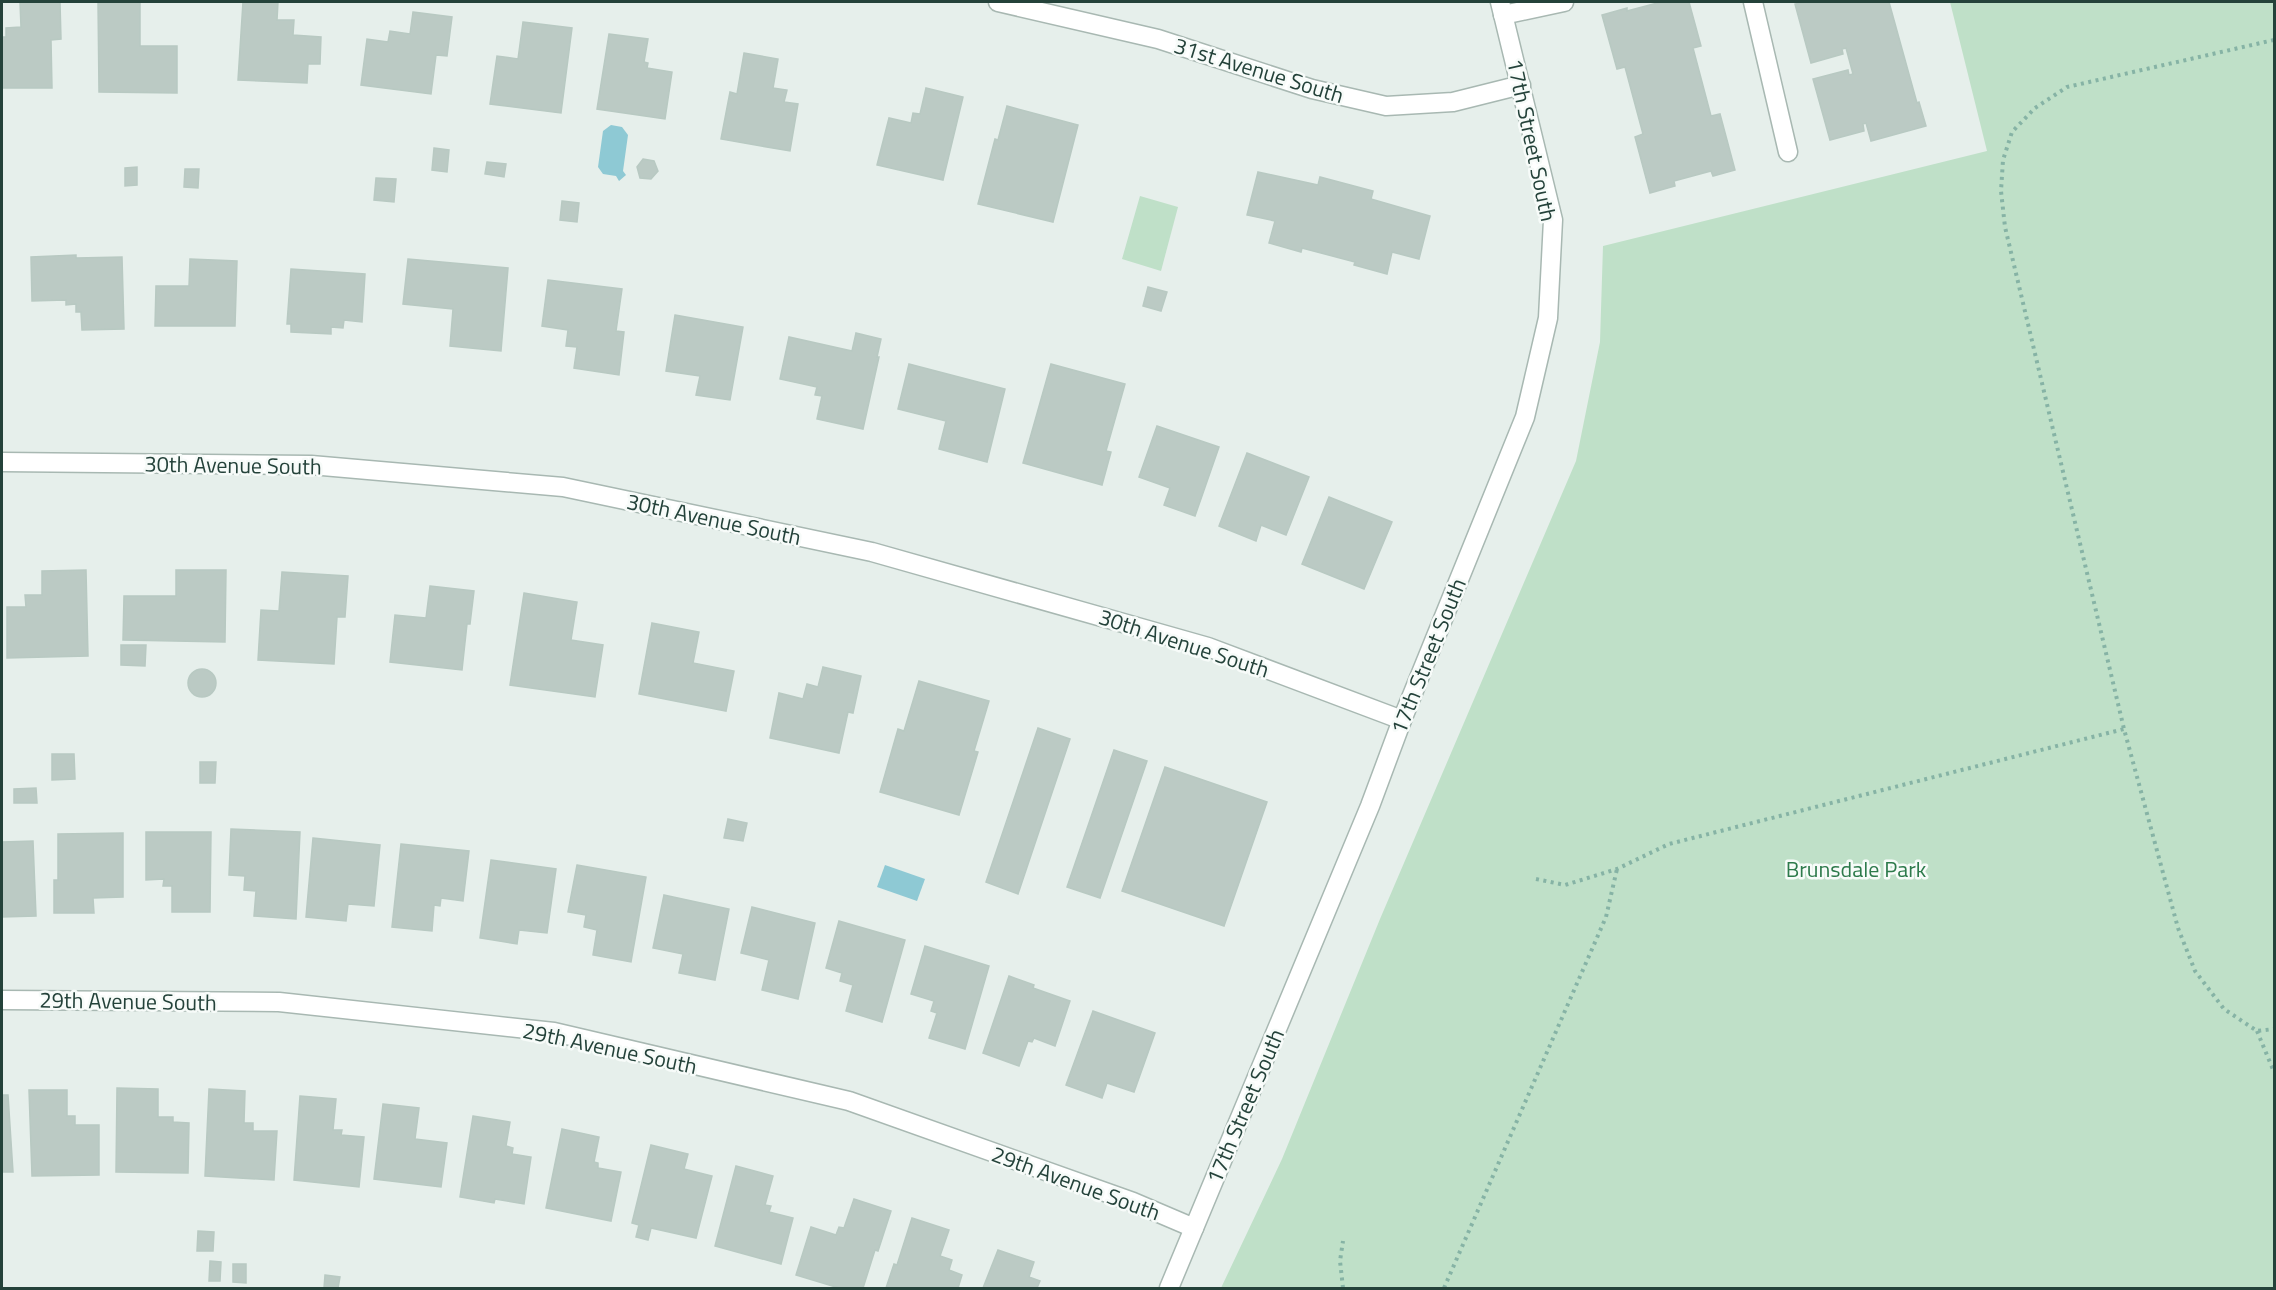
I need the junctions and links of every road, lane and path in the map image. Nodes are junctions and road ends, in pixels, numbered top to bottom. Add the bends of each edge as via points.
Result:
1 (998, 2) edge
2 (1564, 2) edge
3 (1753, 2) edge
4 (1502, 8) edge
5 (2274, 40) edge
6 (1521, 85) junction
7 (1788, 152) dead end
8 (2, 462) edge
9 (1402, 720) junction
10 (2124, 729) junction
11 (1617, 869) junction
12 (1536, 879) dead end
13 (2, 1000) edge
14 (2274, 1029) edge
15 (2257, 1031) junction
16 (2274, 1072) edge
17 (1194, 1228) junction
18 (1343, 1241) dead end
19 (1169, 1288) edge
20 (1343, 1288) edge
21 (1444, 1288) edge

1 - 6 street, 31st Avenue South via 1158,39 1312,89 1386,106 1454,102
2 - 4 street
3 - 7 street
4 - 6 street, 17th Street South
5 - 10 path via 2067,87 2035,108 2012,132 2003,160 2005,227
6 - 9 street, 17th Street South via 1553,220 1548,318 1525,417
8 - 9 street, 30th Avenue South via 311,465 563,487 872,552 1208,647
9 - 17 street, 17th Street South
10 - 11 path via 1669,844
10 - 15 path via 2178,928 2195,971 2224,1009
11 - 12 path via 1565,885
11 - 21 path via 1606,917
13 - 17 street, 29th Avenue South via 279,1002 554,1032 849,1101 1133,1202
14 - 15 path
15 - 16 path
17 - 19 street, 17th Street South
18 - 20 path

